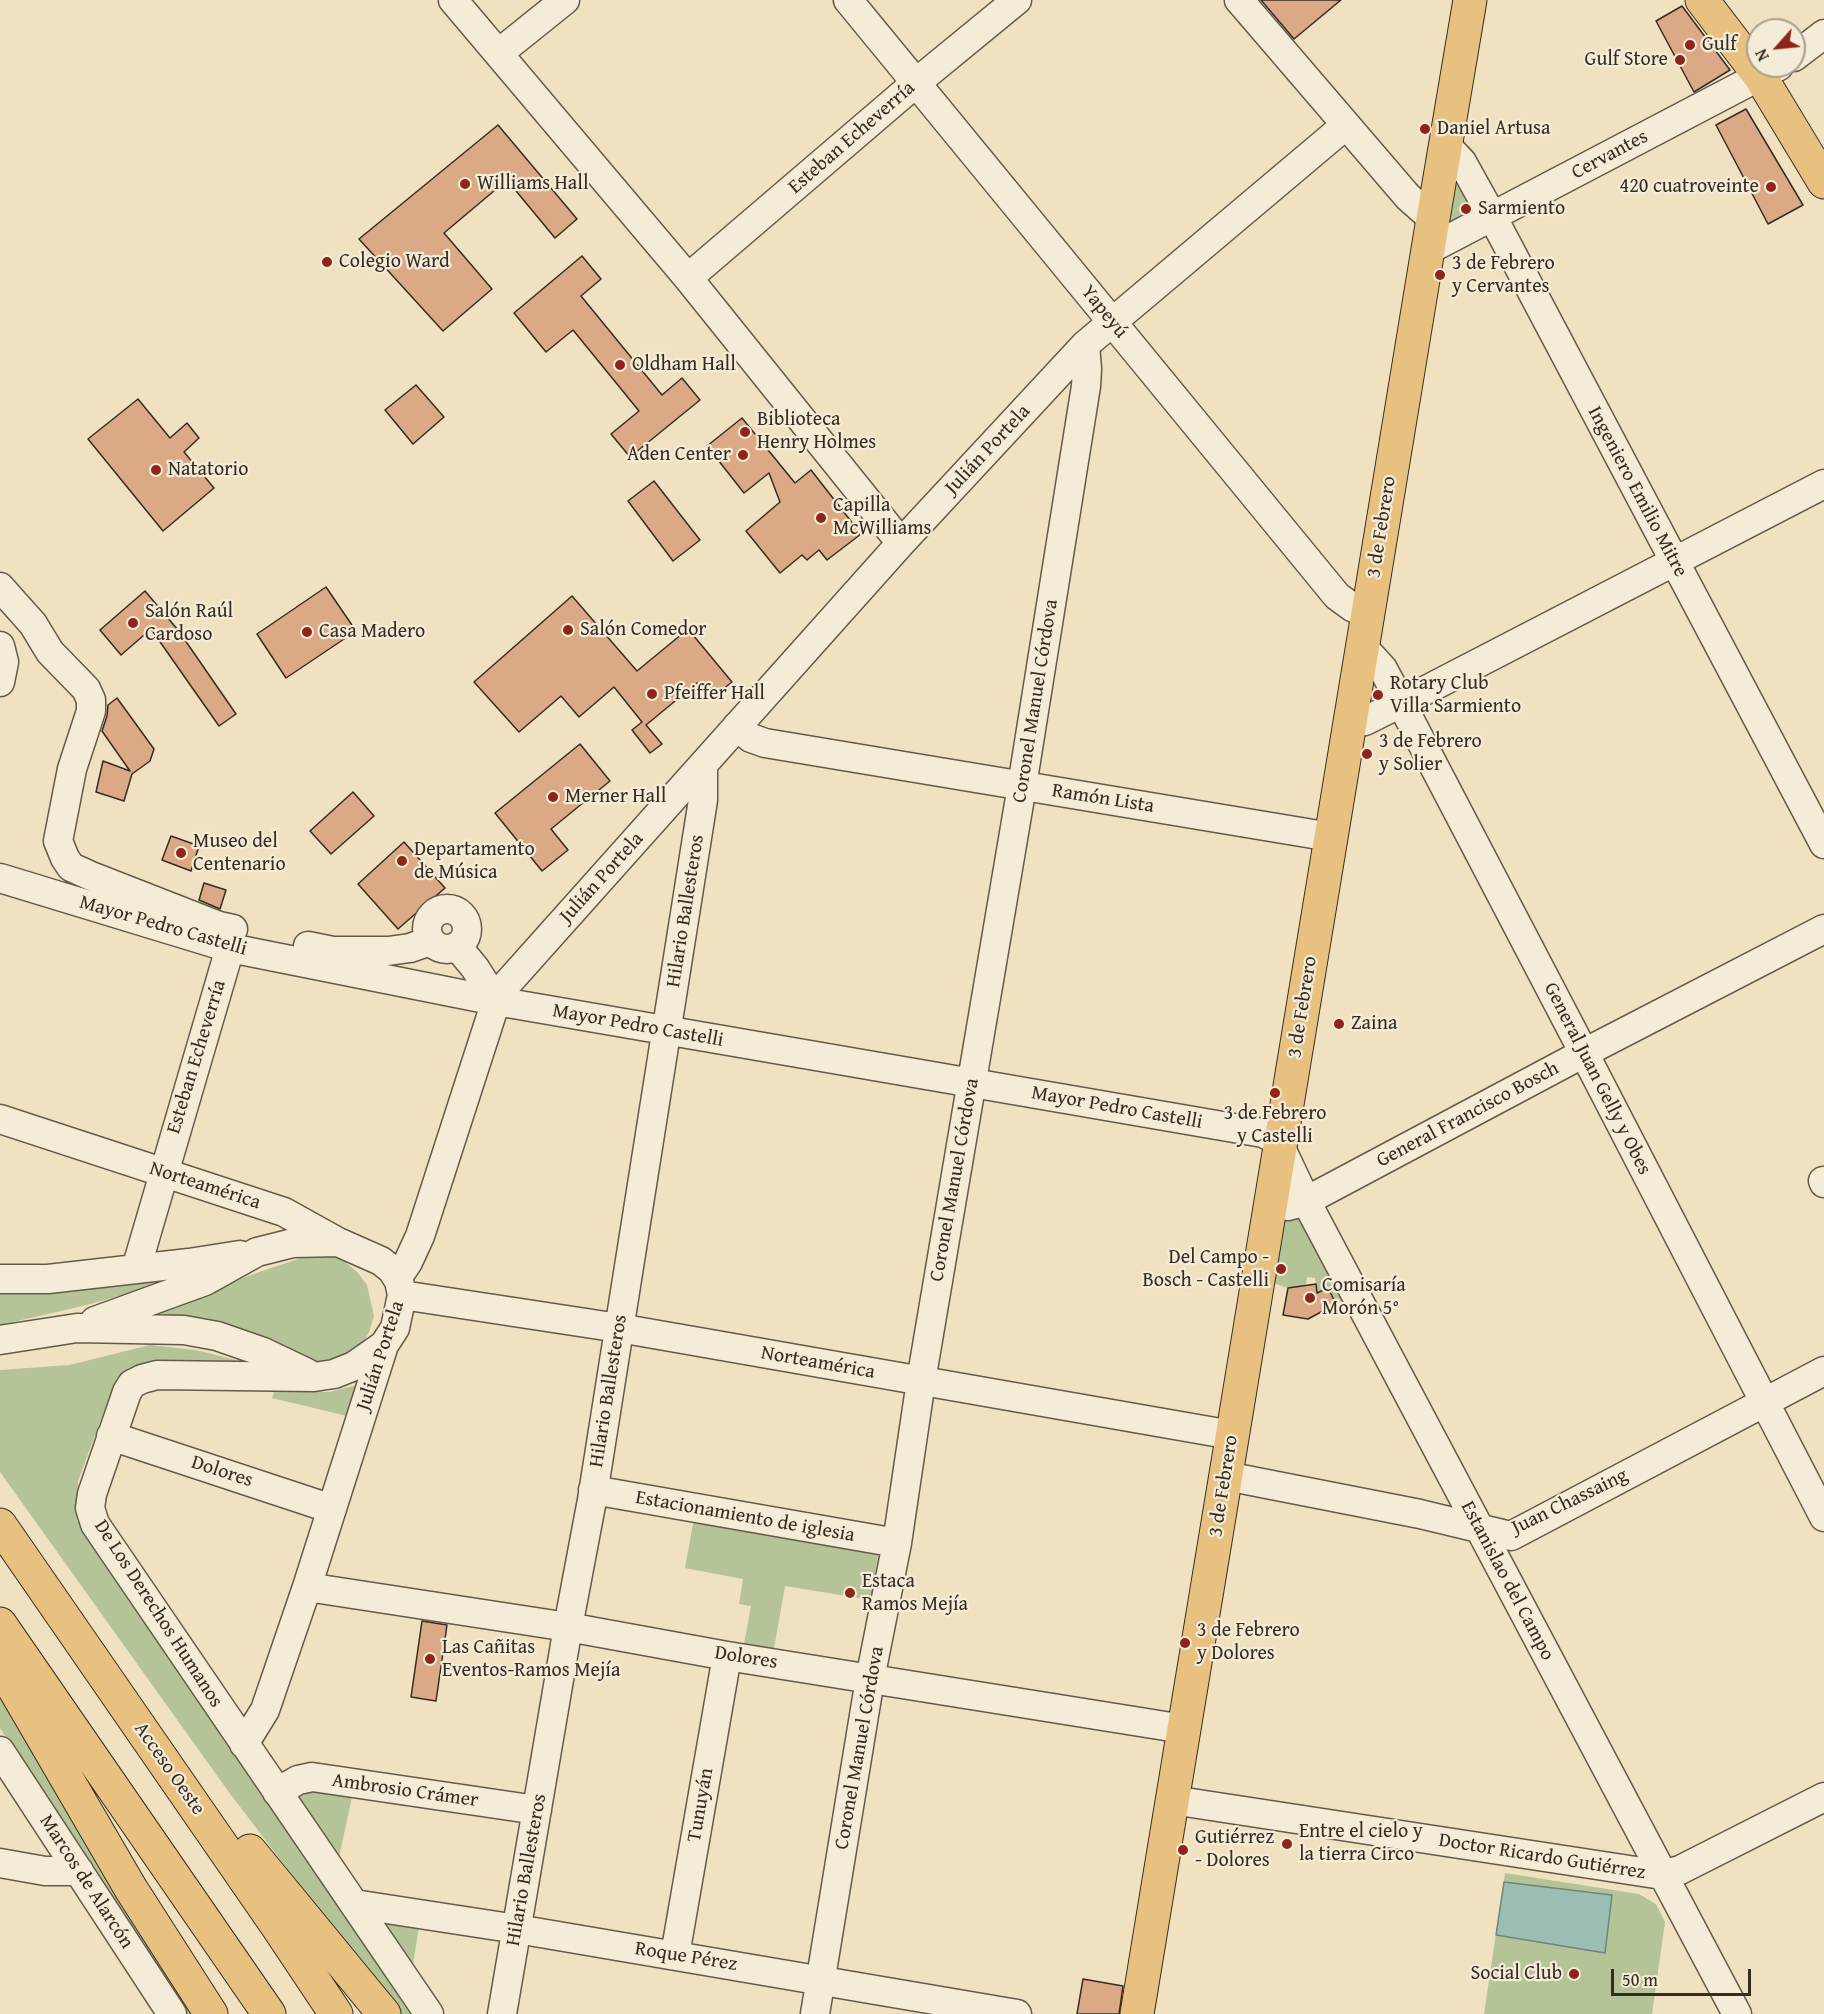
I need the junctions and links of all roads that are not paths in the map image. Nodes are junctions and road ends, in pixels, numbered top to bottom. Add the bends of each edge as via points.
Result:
1 (453, 0) edge
2 (565, 0) edge
3 (848, 0) edge
4 (1017, 0) edge
5 (1239, 0) edge
6 (1470, 0) edge
7 (1702, 0) edge
8 (1824, 34) edge
9 (1746, 47) edge
10 (1806, 48) edge
11 (499, 53) junction
12 (1756, 78) edge
13 (1772, 78) edge
14 (917, 82) junction
15 (1346, 125) junction
16 (1445, 144) junction
17 (1824, 182) edge
18 (1492, 216) junction
19 (1430, 234) junction
20 (688, 278) junction
21 (1112, 321) junction
22 (1085, 345) junction
23 (1824, 484) edge
24 (901, 543) junction
25 (1674, 562) junction
26 (0, 587) edge
27 (1368, 615) junction
28 (0, 646) edge
29 (1362, 646) junction
30 (0, 681) edge
31 (1401, 703) junction
32 (1350, 724) junction
33 (737, 726) junction
34 (703, 767) junction
35 (1022, 786) junction
36 (1331, 837) junction
37 (1824, 844) edge
38 (0, 878) edge
39 (1824, 929) edge
40 (430, 942) junction
41 (457, 946) junction
42 (230, 948) junction
43 (496, 1001) junction
44 (667, 1032) junction
45 (1584, 1053) junction
46 (972, 1083) junction
47 (0, 1119) edge
48 (1280, 1146) junction
49 (163, 1172) junction
50 (1306, 1201) junction
51 (1269, 1211) junction
52 (338, 1242) junction
53 (257, 1252) junction
54 (136, 1269) junction
55 (0, 1279) edge
56 (400, 1286) junction
57 (77, 1328) junction
58 (619, 1328) junction
59 (0, 1340) edge
60 (384, 1345) junction
61 (1824, 1371) edge
62 (314, 1377) junction
63 (921, 1381) junction
64 (1764, 1402) junction
65 (1232, 1435) junction
66 (111, 1436) junction
67 (1226, 1476) junction
68 (594, 1490) junction
69 (332, 1509) junction
70 (1824, 1517) edge
71 (0, 1525) edge
72 (1479, 1529) junction
73 (897, 1543) junction
74 (307, 1587) junction
75 (0, 1624) edge
76 (568, 1627) junction
77 (727, 1656) junction
78 (93, 1660) junction
79 (0, 1664) edge
80 (870, 1679) junction
81 (1184, 1729) junction
82 (244, 1744) junction
83 (0, 1751) edge
84 (277, 1792) junction
85 (1824, 1797) edge
86 (1172, 1800) junction
87 (537, 1810) junction
88 (0, 1863) edge
89 (79, 1871) junction
90 (1662, 1875) junction
91 (354, 1904) junction
92 (517, 1929) junction
93 (675, 1955) junction
94 (821, 1979) junction
95 (172, 2014) edge
96 (211, 2014) edge
97 (269, 2014) edge
98 (336, 2014) edge
99 (384, 2014) edge
100 (429, 2014) edge
101 (502, 2014) edge
102 (815, 2014) edge
103 (1017, 2014) edge
104 (1137, 2014) edge
105 (1737, 2014) edge

1 - 11 street
2 - 11 street
3 - 14 street, Yapeyú
4 - 14 street, Esteban Echeverría
5 - 15 street
6 - 16 main road, 3 de Febrero
7 - 9 main road
8 - 10 street
11 - 20 street
12 - 18 street, Cervantes
13 - 17 main road
14 - 20 street, Esteban Echeverría
14 - 21 street, Yapeyú
15 - 19 street via 1408,197
15 - 21 street, Julián Portela
16 - 18 street, Ingeniero Emilio Mitre via 1461,162
16 - 19 main road, 3 de Febrero
18 - 19 street, Cervantes
18 - 25 street, Ingeniero Emilio Mitre
19 - 27 main road, 3 de Febrero
20 - 24 street
21 - 22 street, Julián Portela
21 - 27 street, Yapeyú via 1337,596
22 - 24 street, Julián Portela
22 - 35 street, Coronel Manuel Córdova via 1086,386
23 - 25 street
24 - 33 street, Julián Portela
25 - 31 street
25 - 37 street, Ingeniero Emilio Mitre
26 - 40 street via 33,624 50,652 86,689 91,700 58,841 71,867 219,926 333,951 388,951
27 - 29 main road, 3 de Febrero
28 - 30 street via 4,662
29 - 31 street, General Juan Gelly y Obes via 1383,669
29 - 32 main road, 3 de Febrero
31 - 32 street
31 - 45 street, General Juan Gelly y Obes
32 - 36 main road, 3 de Febrero
33 - 34 street, Julián Portela
33 - 35 street, Ramón Lista via 765,743
34 - 43 street, Julián Portela via 506,985
34 - 44 street, Hilario Ballesteros via 703,800
35 - 36 street, Ramón Lista
35 - 46 street, Coronel Manuel Córdova
36 - 48 main road, 3 de Febrero
38 - 42 street, Mayor Pedro Castelli
39 - 45 street, General Francisco Bosch
40 - 41 street via 439,949
40 - 41 street via 430,916 447,908 462,914 466,921 466,939
41 - 43 street
42 - 43 street, Mayor Pedro Castelli
42 - 49 street, Esteban Echeverría
43 - 44 street, Mayor Pedro Castelli
43 - 56 street, Julián Portela
44 - 46 street, Mayor Pedro Castelli
44 - 58 street, Hilario Ballesteros
45 - 50 street, General Francisco Bosch
45 - 64 street, General Juan Gelly y Obes
46 - 48 street, Mayor Pedro Castelli via 1263,1133
46 - 63 street, Coronel Manuel Córdova
47 - 49 street, Norteamérica
48 - 50 street, Estanislao del Campo
48 - 51 main road, 3 de Febrero
49 - 52 street, Norteamérica via 284,1212
49 - 54 street, Esteban Echeverría
50 - 51 street, General Francisco Bosch
50 - 72 street, Estanislao del Campo
51 - 65 main road, 3 de Febrero
52 - 53 street via 293,1243
52 - 56 street, Norteamérica via 381,1262 392,1270
53 - 54 street
53 - 57 street via 205,1281
54 - 55 street via 48,1279
56 - 58 street, Norteamérica
56 - 60 street, Julián Portela via 395,1328
57 - 59 street
57 - 62 street via 157,1328 217,1336 263,1352
58 - 63 street, Norteamérica
58 - 68 street, Hilario Ballesteros
60 - 62 street, De Los Derechos Humanos via 354,1366
60 - 69 street, Julián Portela
61 - 64 street, Juan Chassaing
62 - 66 street, De Los Derechos Humanos via 157,1375 142,1379 127,1392
63 - 65 street, Norteamérica
63 - 73 street, Coronel Manuel Córdova
64 - 70 street, General Juan Gelly y Obes
64 - 72 street, Juan Chassaing via 1511,1536
65 - 67 main road, 3 de Febrero
66 - 69 street, Dolores
66 - 82 street, De Los Derechos Humanos via 92,1494 90,1509 95,1524
67 - 72 street, Juan Chassaing
67 - 81 main road, 3 de Febrero
68 - 73 street, Estacionamiento de iglesia
68 - 76 street, Hilario Ballesteros
69 - 74 street, Julián Portela
71 - 78 main road, Acceso Oeste
72 - 90 street, Estanislao del Campo
73 - 80 street, Coronel Manuel Córdova
74 - 76 street, Dolores
74 - 82 street, Julián Portela via 265,1710
75 - 97 main road
76 - 77 street, Dolores
76 - 87 street, Hilario Ballesteros
77 - 80 street, Dolores
77 - 93 street, Tunuyán
78 - 98 main road, Acceso Oeste
78 - 99 main road
79 - 96 main road via 131,1888
80 - 81 street, Dolores
80 - 94 street, Coronel Manuel Córdova
81 - 86 main road, 3 de Febrero
82 - 84 street, De Los Derechos Humanos
83 - 89 street, Marcos de Alarcón
84 - 87 street, Ambrosio Crámer via 312,1777
84 - 91 street, De Los Derechos Humanos
85 - 90 street, Doctor Ricardo Gutiérrez via 1680,1870
86 - 90 street, Doctor Ricardo Gutiérrez
86 - 104 main road, 3 de Febrero
87 - 92 street, Hilario Ballesteros
88 - 89 street via 45,1871
89 - 95 street, Marcos de Alarcón
90 - 105 street, Estanislao del Campo
91 - 92 street, Roque Pérez
91 - 100 street, De Los Derechos Humanos
92 - 93 street, Roque Pérez
92 - 101 street, Hilario Ballesteros
93 - 94 street, Roque Pérez
94 - 102 street, Coronel Manuel Córdova
94 - 103 street, Roque Pérez

